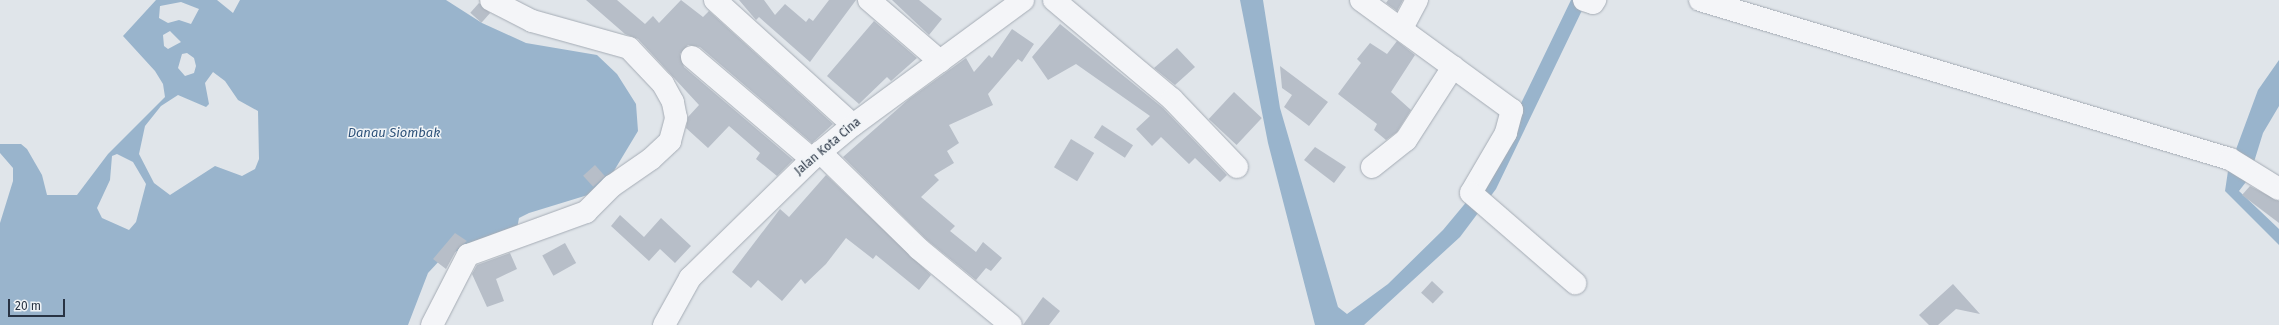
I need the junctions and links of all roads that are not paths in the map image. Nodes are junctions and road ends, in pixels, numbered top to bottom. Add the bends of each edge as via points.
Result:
1 (491, 0) edge
2 (715, 0) edge
3 (869, 0) edge
4 (1023, 0) edge
5 (1054, 0) edge
6 (1361, 0) edge
7 (1417, 0) edge
8 (1700, 0) edge
9 (1402, 28) junction
10 (692, 57) dead end
11 (940, 61) junction
12 (1453, 67) junction
13 (853, 124) junction
14 (816, 156) junction
15 (1238, 167) dead end
16 (1372, 167) dead end
17 (2279, 189) edge
18 (1576, 283) dead end
19 (432, 325) edge
20 (664, 325) edge
21 (1011, 325) edge

1 - 19 street via 532,22 629,48 663,84 673,102 676,118 670,141 651,159 612,186 586,212 468,256
2 - 13 street
3 - 11 street
4 - 11 street, Jalan Kota Cina
5 - 15 street via 1172,99
6 - 9 street
7 - 9 street
8 - 17 street via 2230,159
9 - 12 street
10 - 14 street
11 - 13 street, Jalan Kota Cina
12 - 16 street via 1406,140
12 - 18 street via 1513,113 1506,133 1470,193
13 - 14 street, Jalan Kota Cina
14 - 20 street, Jalan Kota Cina via 690,278
14 - 21 street via 918,249

